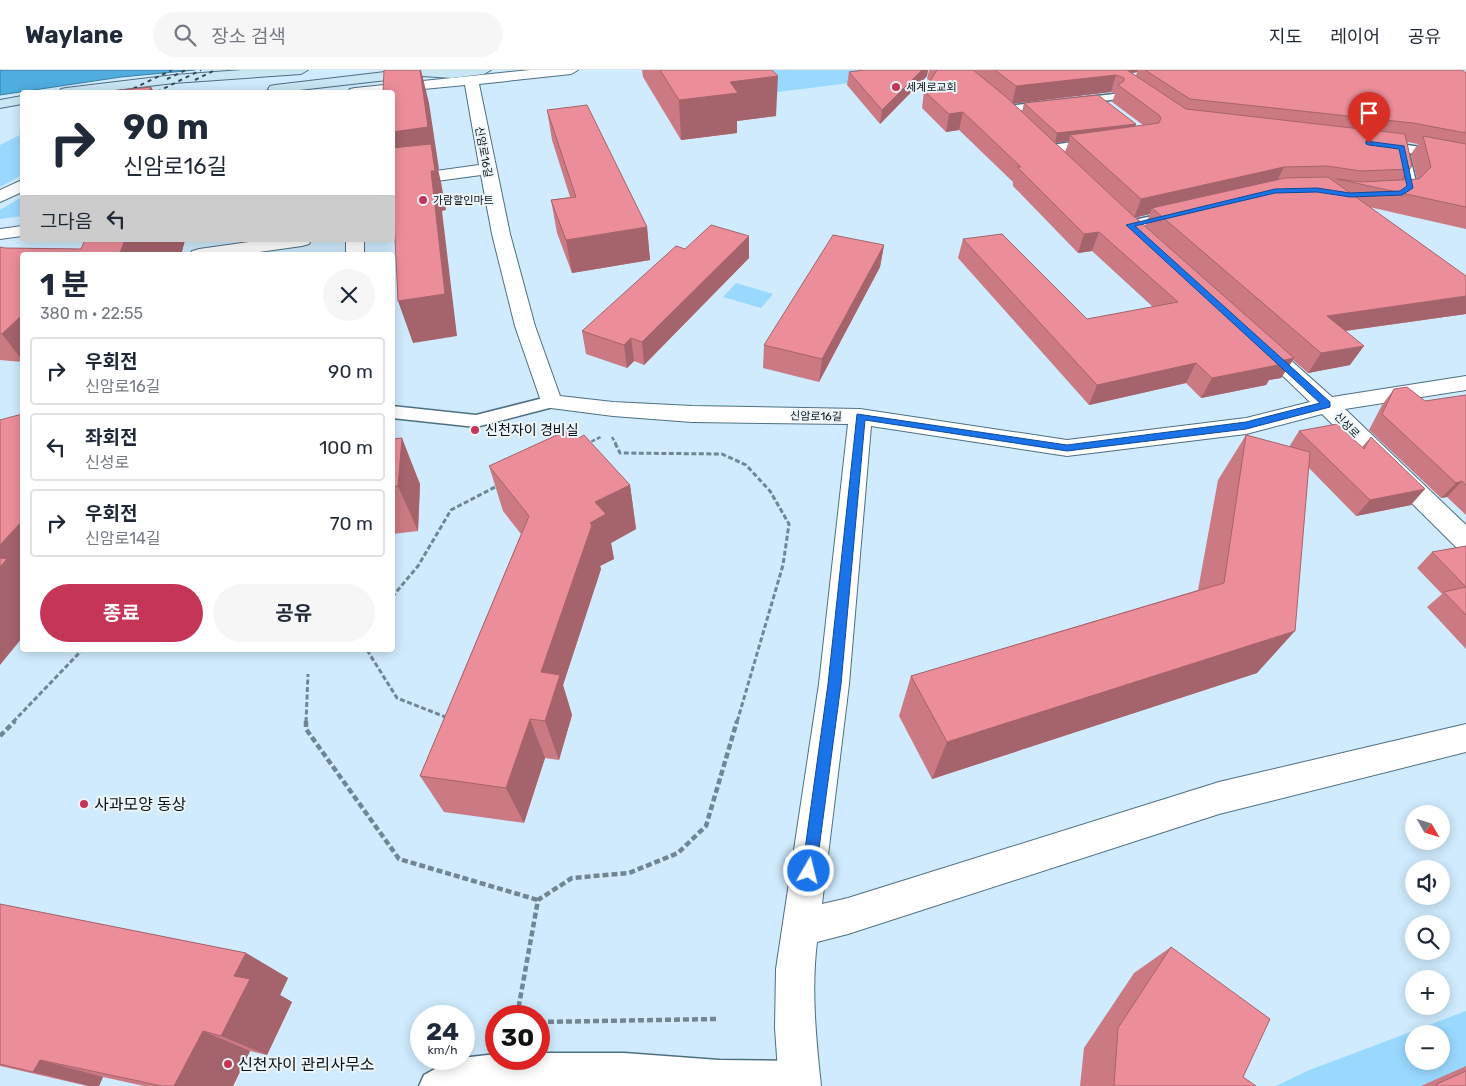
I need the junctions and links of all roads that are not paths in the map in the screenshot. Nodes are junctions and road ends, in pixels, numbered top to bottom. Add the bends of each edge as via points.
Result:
1 (301, 70) edge
2 (350, 70) edge
3 (438, 70) edge
4 (570, 70) edge
5 (422, 71) edge
6 (477, 75) edge
7 (1127, 86) edge
8 (83, 90) edge
9 (190, 90) edge
10 (258, 90) dead end
11 (369, 90) edge
12 (1099, 99) junction
13 (20, 100) edge
14 (1000, 103) joint
15 (0, 104) edge
16 (20, 106) edge
17 (0, 109) edge
18 (1113, 110) edge
19 (20, 115) edge
20 (0, 118) edge
21 (1108, 142) edge
22 (1369, 143) edge
23 (1045, 144) joint
24 (1402, 147) junction
25 (1466, 158) edge
26 (488, 169) junction
27 (395, 182) edge
28 (20, 185) edge
29 (1376, 194) edge
30 (0, 197) edge
31 (1186, 212) edge
32 (1129, 225) edge
33 (20, 231) edge
34 (0, 234) edge
35 (297, 242) edge
36 (280, 249) edge
37 (240, 252) edge
38 (1246, 331) edge
39 (1466, 383) edge
40 (551, 402) junction
41 (1327, 405) junction
42 (395, 412) edge
43 (860, 416) junction
44 (1466, 541) edge
45 (1466, 738) edge
46 (801, 927) junction
47 (800, 1081) edge
48 (435, 1086) edge

1 - 8 main road via 174,79
2 - 9 main road
3 - 5 main road
4 - 6 street
5 - 6 main road
5 - 10 main road
6 - 11 street
6 - 26 street, 신암로16길
7 - 12 lane via 1146,97
12 - 14 lane
12 - 18 lane
13 - 15 main road
14 - 23 street
16 - 17 main road
19 - 20 main road
21 - 23 lane
22 - 24 lane
24 - 25 lane
24 - 29 lane via 1410,186 1402,193
26 - 27 street
26 - 40 street, 신암로16길 via 525,326
28 - 30 street
31 - 32 lane
33 - 34 street
35 - 36 street
36 - 37 street
38 - 41 street, 신성로
39 - 41 street, 신암로16길
40 - 42 lane via 476,421
40 - 43 street, 신암로16길 via 692,414
41 - 43 street, 신암로16길 via 1246,426 1067,448
41 - 44 street, 신성로
43 - 46 street via 834,684
45 - 46 street via 1219,798 848,916
46 - 47 street via 795,979
47 - 48 lane via 624,1069 504,1069 453,1075

